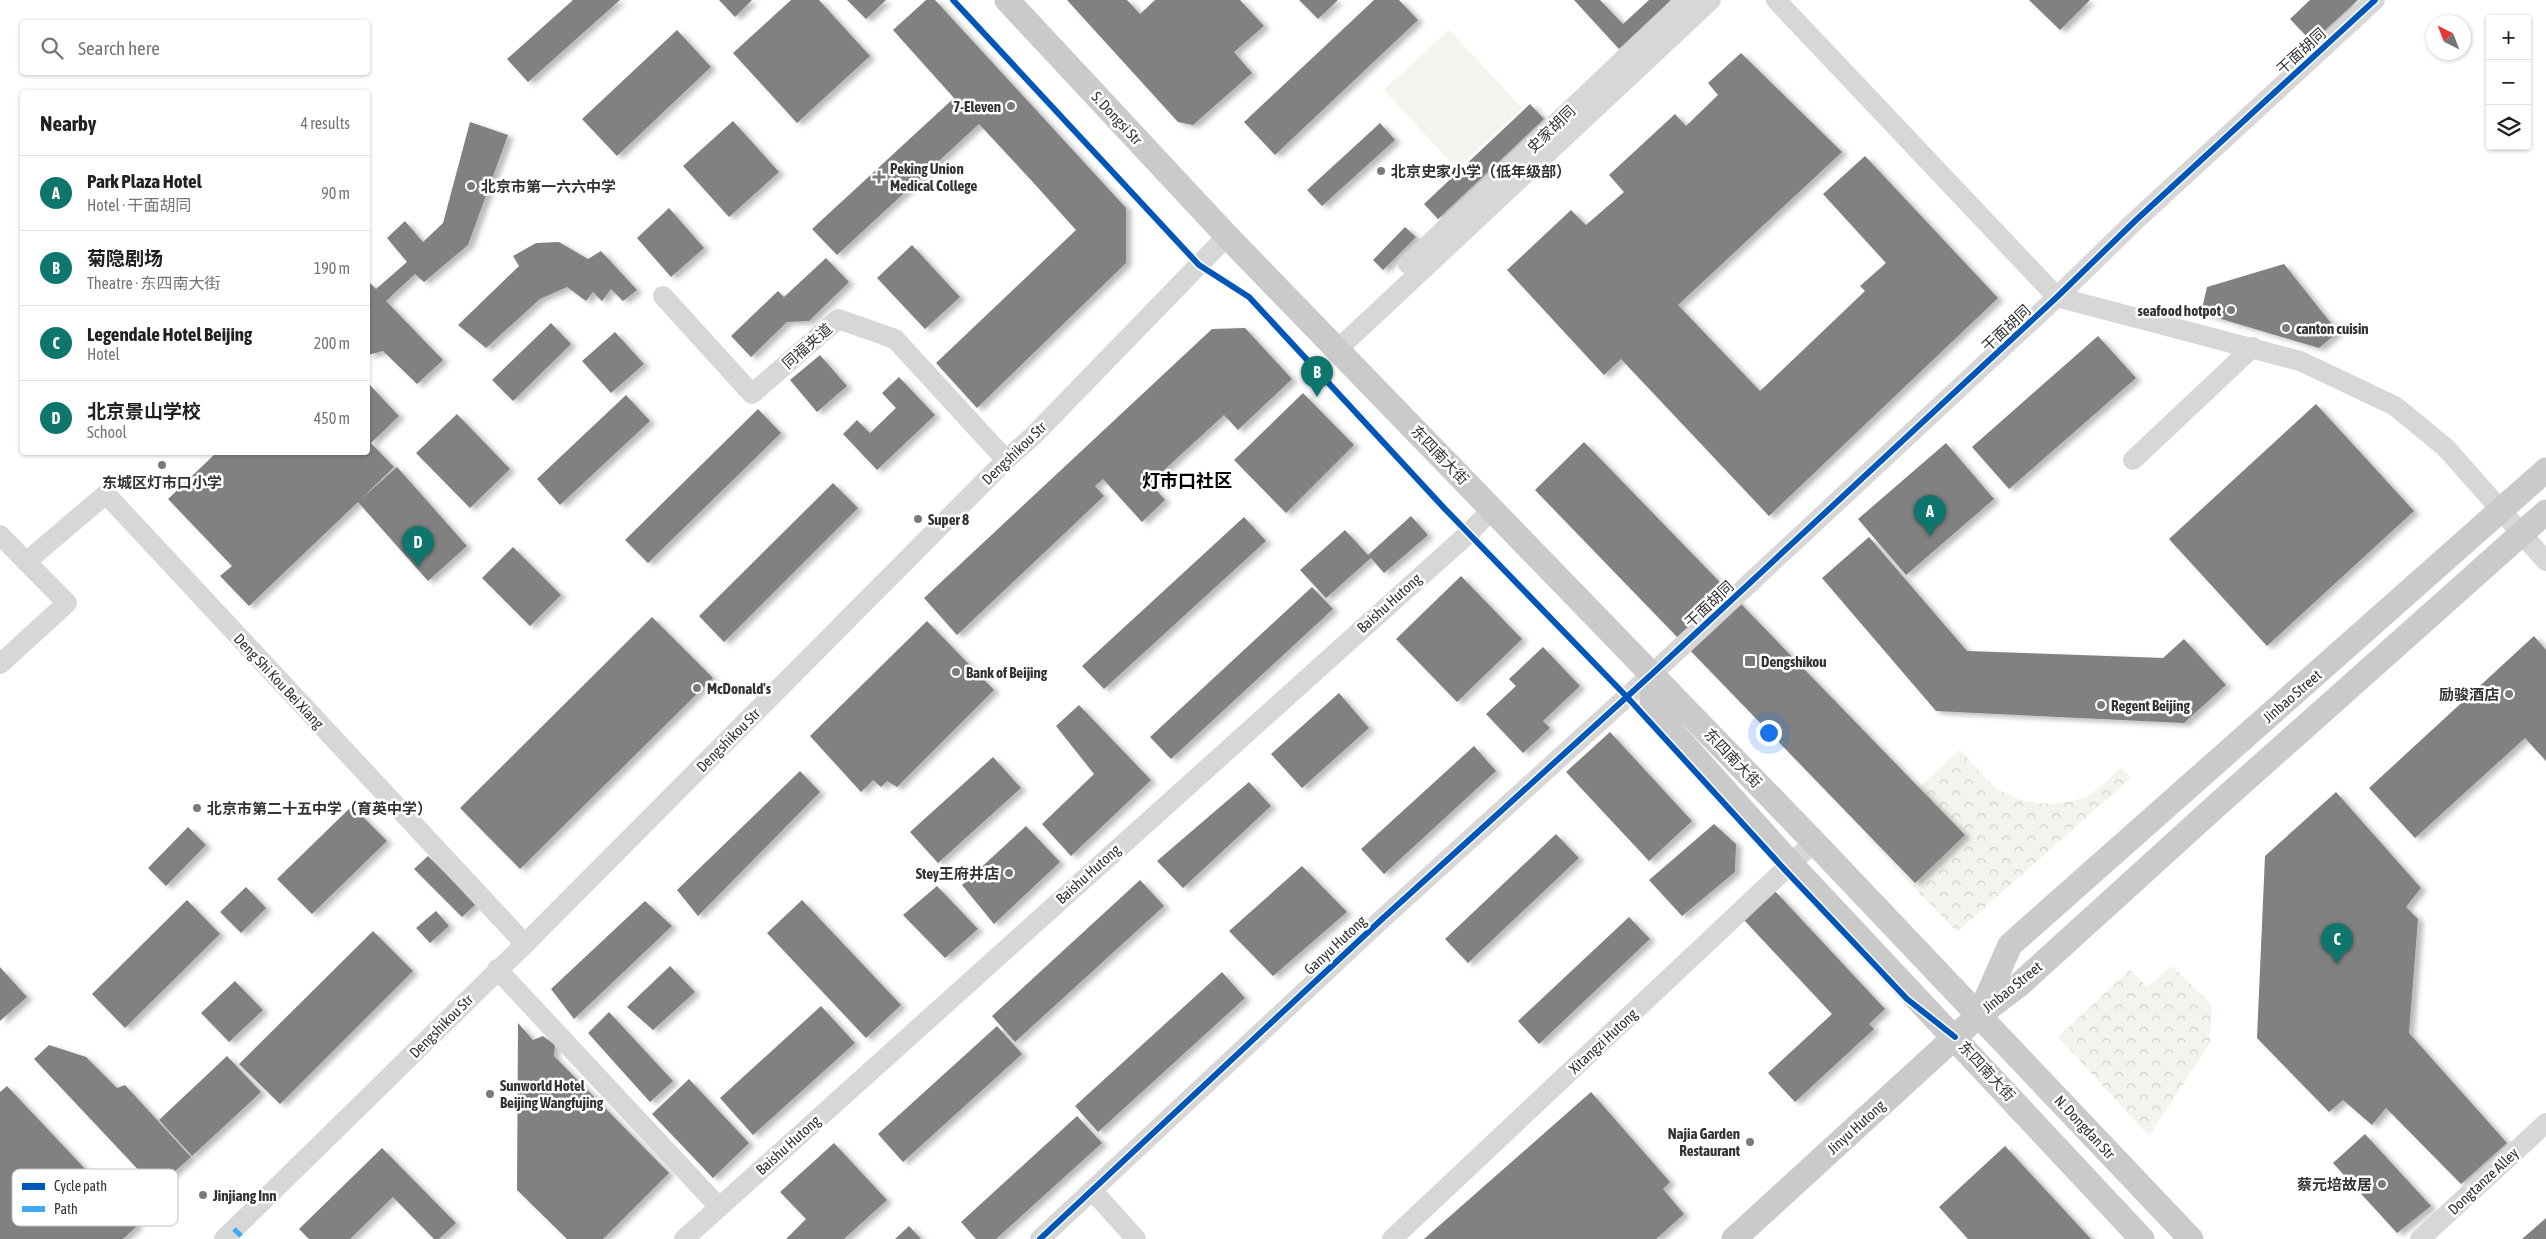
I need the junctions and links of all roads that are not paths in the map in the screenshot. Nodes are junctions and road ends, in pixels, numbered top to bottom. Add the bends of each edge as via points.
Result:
1 (1007, 0) edge
2 (1686, 0) edge
3 (1711, 0) edge
4 (1776, 0) edge
5 (2375, 0) edge
6 (1227, 236) junction
7 (663, 296) dead end
8 (2057, 297) junction
9 (1334, 344) junction
10 (2253, 347) junction
11 (1006, 460) junction
12 (2134, 460) dead end
13 (2546, 470) edge
14 (1492, 509) junction
15 (2501, 510) junction
16 (2546, 512) edge
17 (2522, 534) junction
18 (0, 536) edge
19 (2546, 561) edge
20 (26, 562) junction
21 (0, 664) edge
22 (1652, 674) junction
23 (1814, 842) junction
24 (1791, 864) junction
25 (525, 944) junction
26 (497, 969) junction
27 (1979, 1015) junction
28 (1955, 1037) junction
29 (2546, 1123) edge
30 (1092, 1190) junction
31 (719, 1207) junction
32 (224, 1239) edge
33 (684, 1239) edge
34 (1040, 1239) edge
35 (1136, 1239) edge
36 (1392, 1239) edge
37 (1734, 1239) edge
38 (2142, 1239) edge
39 (2191, 1239) edge
40 (2420, 1239) edge

1 - 6 main road, S. Dongsi Str
2 - 9 street, 史家胡同
3 - 9 street
4 - 8 street
5 - 8 street, 干面胡同
6 - 9 main road, 东四南大街
6 - 11 street, Dengshikou Str
7 - 11 street, 同福夹道 via 752,394 838,319 895,339
8 - 10 street
8 - 22 street, 干面胡同
9 - 14 main road, 东四南大街
10 - 12 street
10 - 15 street via 2300,361 2395,406 2446,448
11 - 25 street, Dengshikou Str
13 - 15 main road, Jinbao Street
14 - 22 main road, 东四南大街
14 - 31 street, Baishu Hutong
15 - 17 street
15 - 27 main road, Jinbao Street via 2010,945
16 - 17 main road, Jinbao Street
17 - 19 street
17 - 27 main road, Jinbao Street via 2019,985
18 - 20 street
20 - 21 street via 67,603
20 - 25 street, Deng Shi Kou Bei Xiang via 106,494
22 - 23 main road, 东四南大街
22 - 24 main road, 东四南大街 via 1652,709
22 - 30 street, Ganyu Hutong via 1381,920
23 - 24 street, Xitangzi Hutong
23 - 27 main road, 东四南大街
24 - 28 main road, 东四南大街
24 - 36 street, Xitangzi Hutong
25 - 26 street, Dengshikou Str
26 - 31 street
26 - 32 street, Dengshikou Str
27 - 28 main road, Jinyu Hutong
27 - 39 main road, N. Dongdan Str
28 - 37 main road, Jinyu Hutong
28 - 38 main road, 东四南大街
29 - 40 street, Dongtanze Alley
30 - 34 street, Ganyu Hutong
30 - 35 street
31 - 33 street, Baishu Hutong

